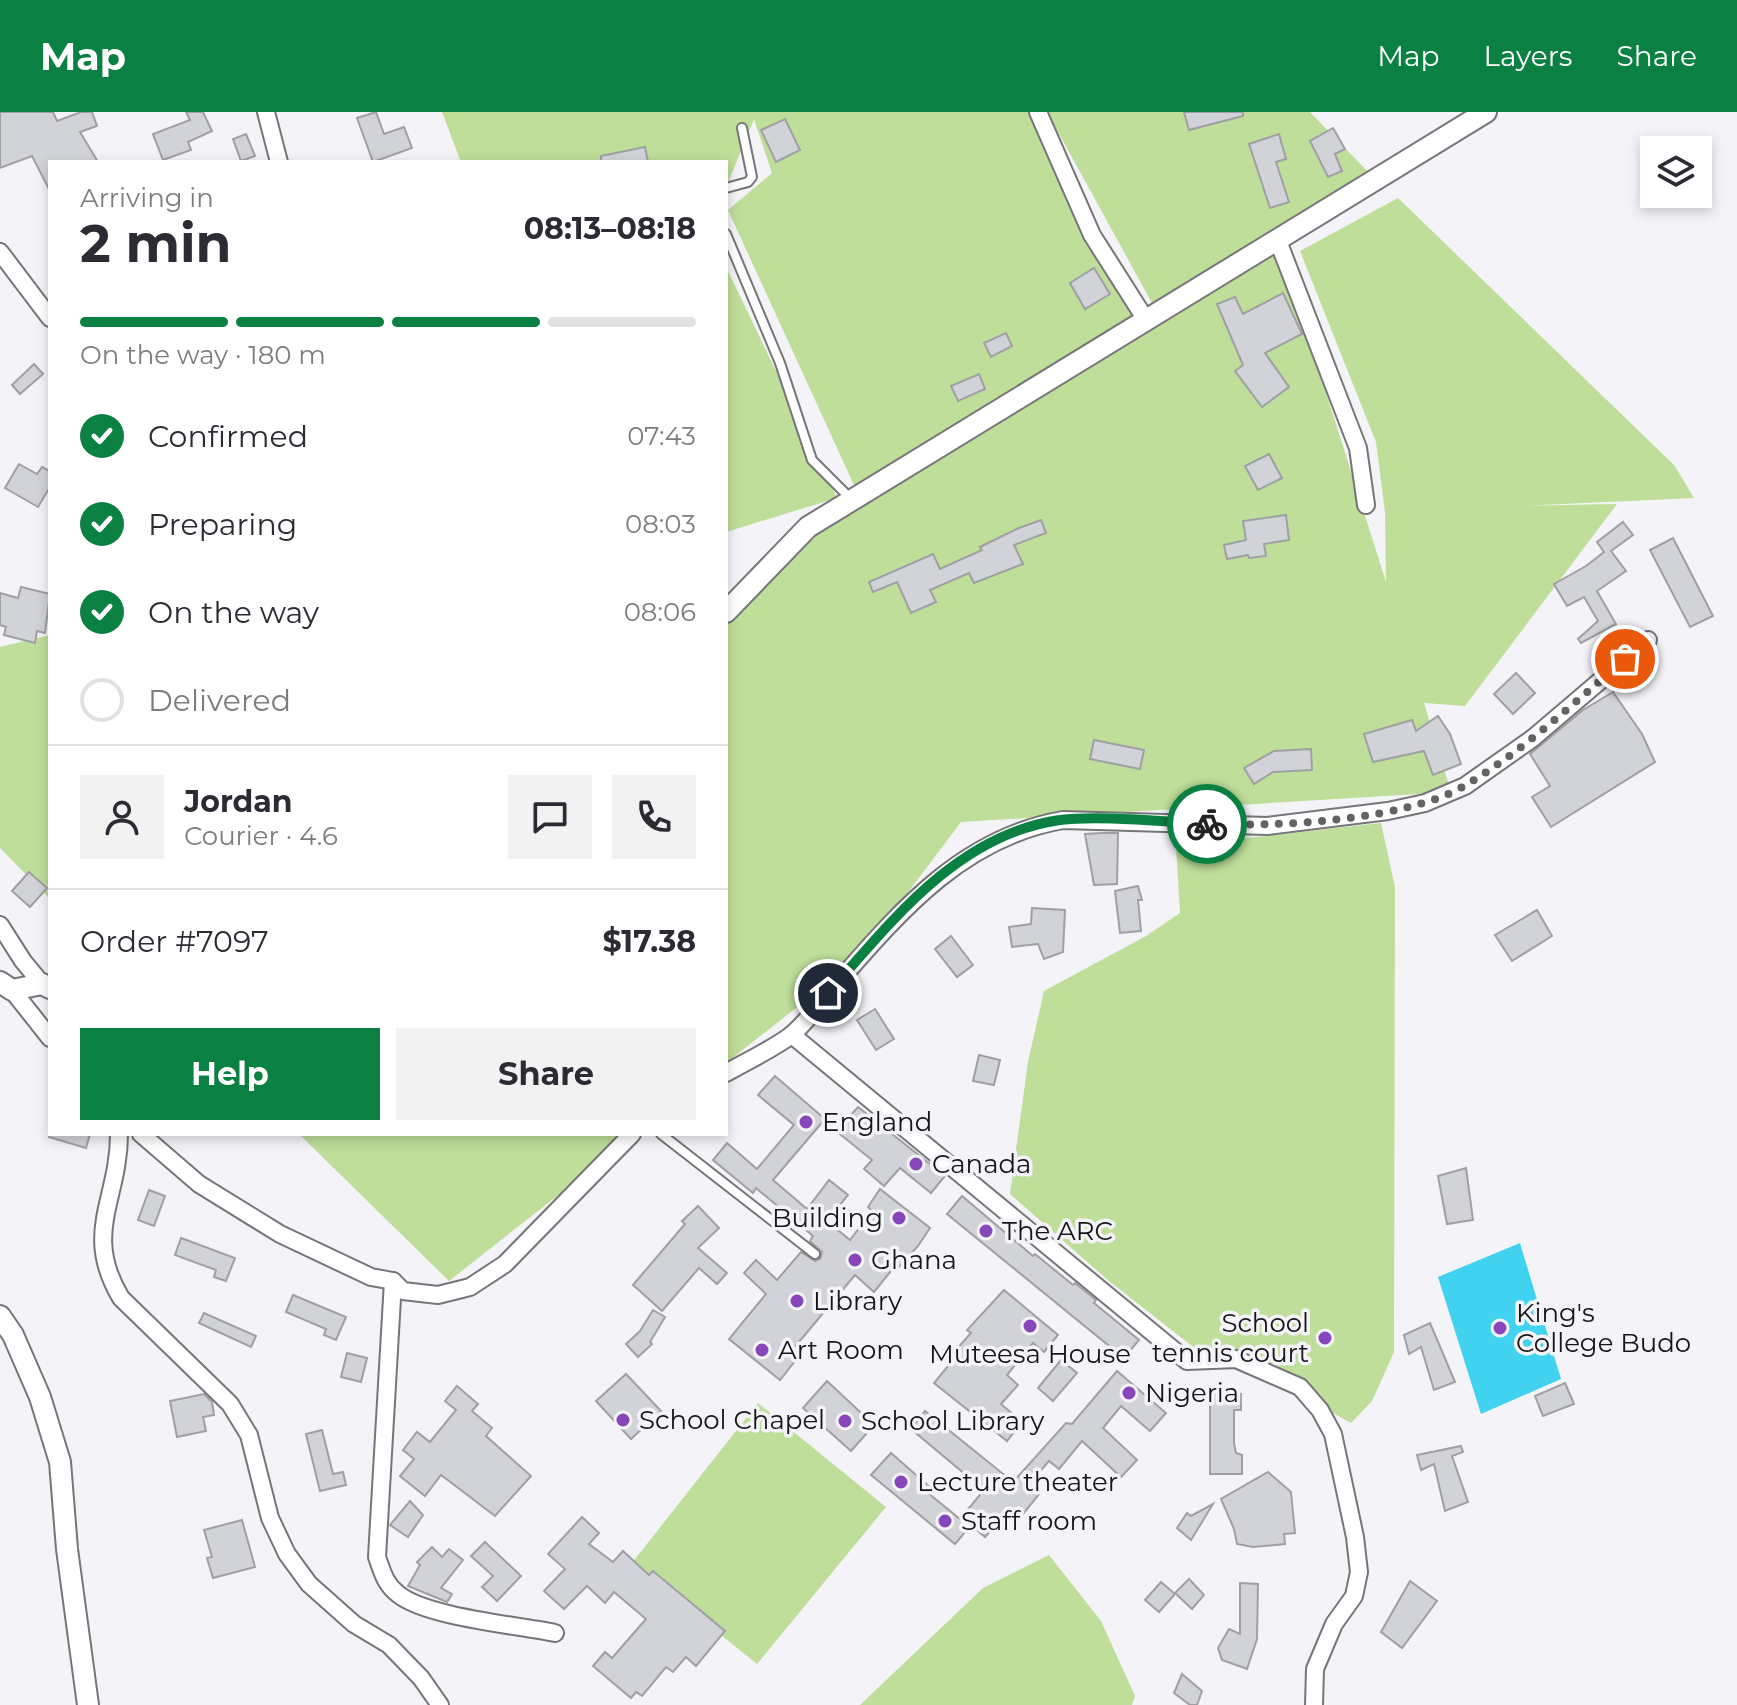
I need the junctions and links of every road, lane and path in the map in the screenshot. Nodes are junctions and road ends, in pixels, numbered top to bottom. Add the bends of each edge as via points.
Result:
1 (266, 112) edge
2 (1038, 112) edge
3 (1486, 112) edge
4 (742, 128) dead end
5 (278, 160) edge
6 (728, 187) edge
7 (728, 239) edge
8 (1278, 241) junction
9 (0, 252) edge
10 (48, 315) edge
11 (1146, 320) junction
12 (851, 499) junction
13 (1366, 505) dead end
14 (728, 610) edge
15 (1648, 640) dead end
16 (0, 925) edge
17 (6, 986) edge
18 (46, 986) edge
19 (792, 1035) junction
20 (48, 1036) edge
21 (728, 1072) edge
22 (119, 1136) edge
23 (143, 1136) edge
24 (630, 1136) edge
25 (664, 1136) edge
26 (815, 1254) dead end
27 (393, 1281) junction
28 (0, 1316) edge
29 (555, 1633) dead end
30 (88, 1705) edge
31 (440, 1705) edge
32 (1314, 1705) edge

1 - 5 street
2 - 11 street via 1092,235
3 - 8 street
4 - 6 lane via 752,177
7 - 12 lane via 780,363 812,460
8 - 11 street
8 - 13 street via 1358,448
9 - 10 street
11 - 12 street
12 - 14 street via 808,527
15 - 19 street via 1533,738 1465,786 1425,803 1267,826 1063,820 1004,836 935,880
16 - 18 street
17 - 18 street
17 - 20 street
19 - 21 street
19 - 32 street via 1187,1361 1236,1359 1300,1387 1320,1410 1333,1434 1359,1572 1354,1596 1334,1624 1315,1669
22 - 31 street via 101,1240 109,1278 121,1298 230,1404 249,1435 270,1518 309,1584 354,1624 389,1645
23 - 27 street via 199,1184 280,1234 371,1277
24 - 27 street via 505,1264 470,1287 438,1295 403,1291
25 - 26 lane
27 - 29 street via 377,1557 385,1581 417,1607
28 - 30 street via 40,1397 60,1462

